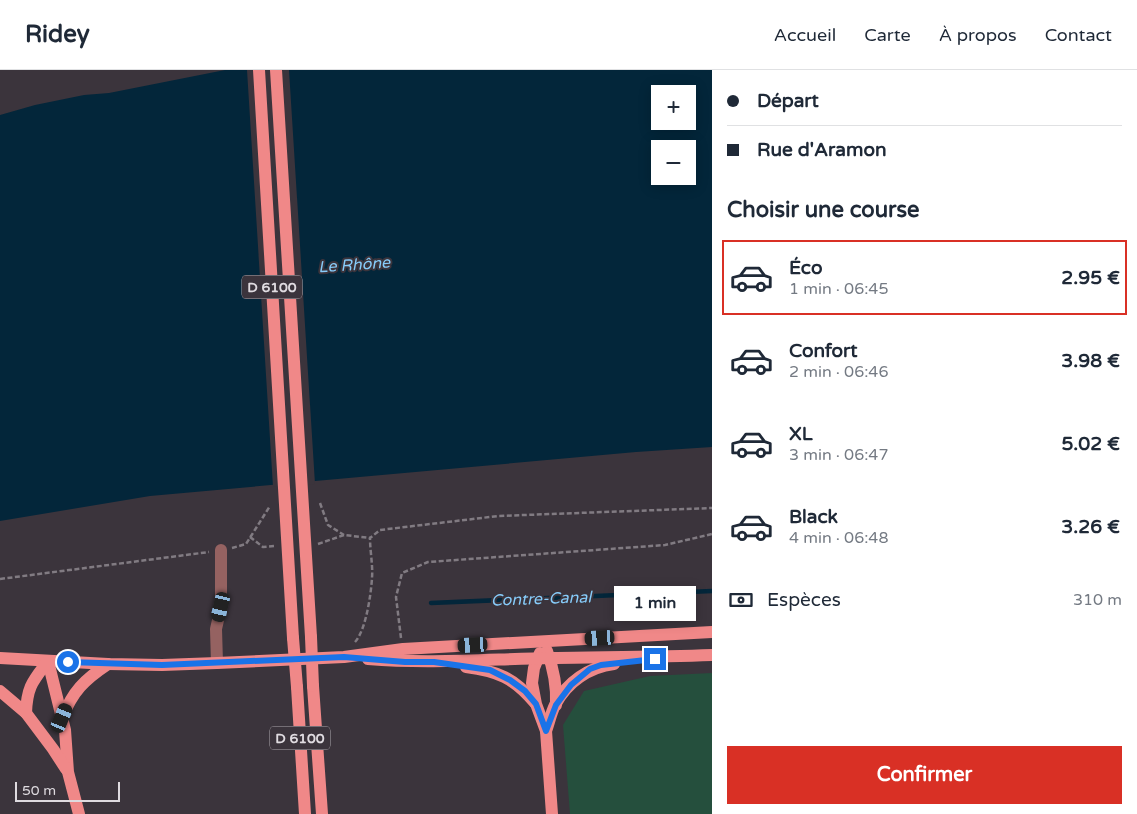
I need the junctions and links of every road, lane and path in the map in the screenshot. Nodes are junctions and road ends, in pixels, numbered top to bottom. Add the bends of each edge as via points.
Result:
1 (259, 70) edge
2 (276, 70) edge
3 (320, 503) dead end
4 (270, 506) dead end
5 (712, 508) edge
6 (712, 534) edge
7 (344, 535) junction
8 (250, 536) junction
9 (370, 538) junction
10 (278, 545) dead end
11 (315, 546) dead end
12 (221, 550) junction
13 (0, 580) edge
14 (712, 632) edge
15 (544, 640) junction
16 (403, 649) junction
17 (712, 655) edge
18 (672, 656) junction
19 (344, 657) junction
20 (0, 658) edge
21 (544, 658) junction
22 (48, 660) junction
23 (405, 662) junction
24 (434, 662) junction
25 (217, 663) junction
26 (108, 664) junction
27 (0, 691) edge
28 (536, 704) junction
29 (556, 705) junction
30 (26, 713) junction
31 (62, 718) junction
32 (546, 731) junction
33 (68, 772) junction
34 (78, 812) edge
35 (303, 814) edge
36 (323, 814) edge
37 (552, 814) edge

1 - 35 main road, D 6100, bridge
2 - 36 main road, D 6100, bridge
3 - 7 path via 328,525
4 - 8 path
5 - 9 path via 498,516 380,530
6 - 16 path via 665,545 428,562 402,573 396,598
7 - 9 path
7 - 11 path
8 - 10 path via 263,547
8 - 12 path via 246,544
9 - 19 path via 372,577 365,618 359,638
12 - 13 path
12 - 25 lane
14 - 15 main road
15 - 16 main road
15 - 21 main road
16 - 19 main road
16 - 23 lane
17 - 18 main road
18 - 21 main road
18 - 29 main road via 590,669 571,685
19 - 23 main road
19 - 25 main road
20 - 22 main road
21 - 24 main road
21 - 28 main road via 534,668 532,683
21 - 29 main road via 554,670
22 - 26 main road
22 - 30 main road via 27,694
22 - 31 main road
23 - 24 main road
24 - 28 main road via 490,670 525,691
25 - 26 main road
26 - 31 main road via 89,676 76,691
27 - 30 main road
28 - 32 main road
29 - 32 main road
30 - 33 main road
31 - 33 main road
32 - 37 main road
33 - 34 main road

